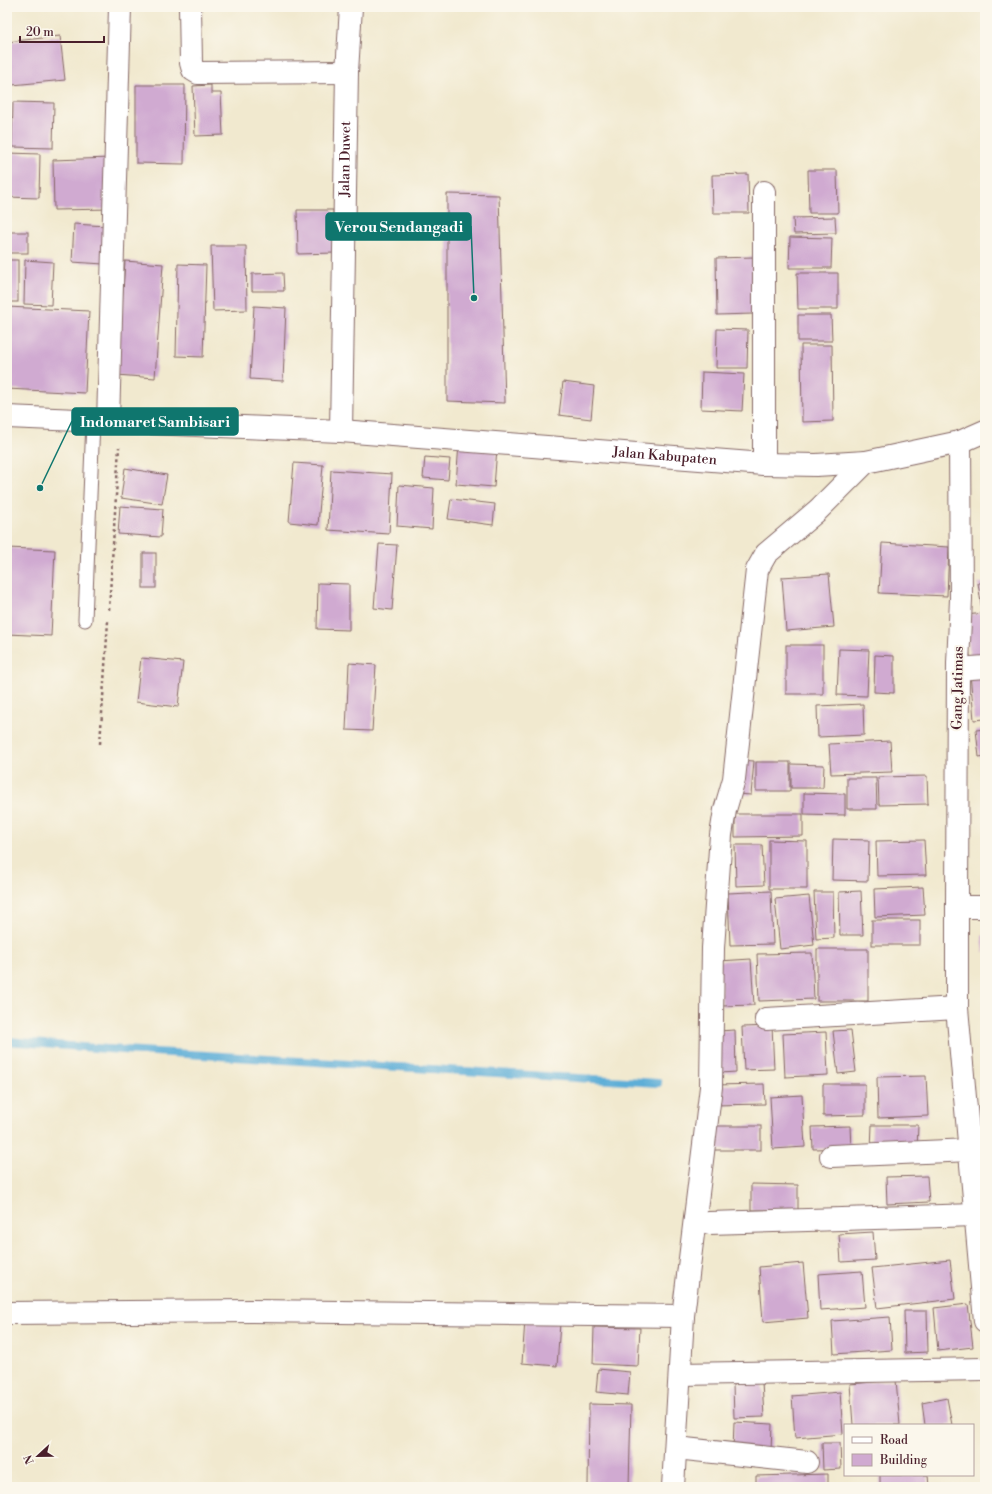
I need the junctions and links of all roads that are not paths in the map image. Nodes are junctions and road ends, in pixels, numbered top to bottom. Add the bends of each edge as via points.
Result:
1 (120, 7) edge
2 (190, 7) edge
3 (350, 7) edge
4 (347, 72) junction
5 (764, 192) dead end
6 (7, 417) edge
7 (108, 422) junction
8 (341, 431) junction
9 (985, 431) edge
10 (960, 442) junction
11 (866, 462) junction
12 (764, 464) junction
13 (85, 620) dead end
14 (985, 667) edge
15 (958, 669) junction
16 (957, 907) junction
17 (985, 907) edge
18 (957, 1008) junction
19 (766, 1019) dead end
20 (971, 1150) junction
21 (831, 1156) dead end
22 (976, 1215) junction
23 (709, 1223) dead end
24 (7, 1313) edge
25 (683, 1316) junction
26 (985, 1321) edge
27 (985, 1369) edge
28 (680, 1374) junction
29 (676, 1448) junction
30 (807, 1462) dead end
31 (673, 1487) edge

1 - 7 street
2 - 4 street via 191,63 198,73
3 - 4 street, Jalan Duwet
4 - 8 street, Jalan Duwet
5 - 12 street
6 - 7 street, Jalan Kabupaten
7 - 8 street, Jalan Kabupaten
7 - 13 lane
8 - 12 street, Jalan Kabupaten
9 - 10 street, Jalan Kabupaten
10 - 11 street, Jalan Kabupaten
10 - 15 street, Gang Jatimas via 961,599
11 - 12 street, Jalan Kabupaten via 816,465
11 - 25 street via 818,510 766,554 757,570 734,779 720,836 713,948 711,1087
14 - 15 street
15 - 16 street, Gang Jatimas
16 - 17 street
16 - 18 street, Gang Jatimas
18 - 19 street
18 - 20 street, Gang Jatimas
20 - 21 street
20 - 22 street, Gang Jatimas
22 - 23 street
22 - 26 street, Gang Jatimas
24 - 25 street via 252,1311
25 - 28 street
27 - 28 street
28 - 29 street
29 - 30 street
29 - 31 street

